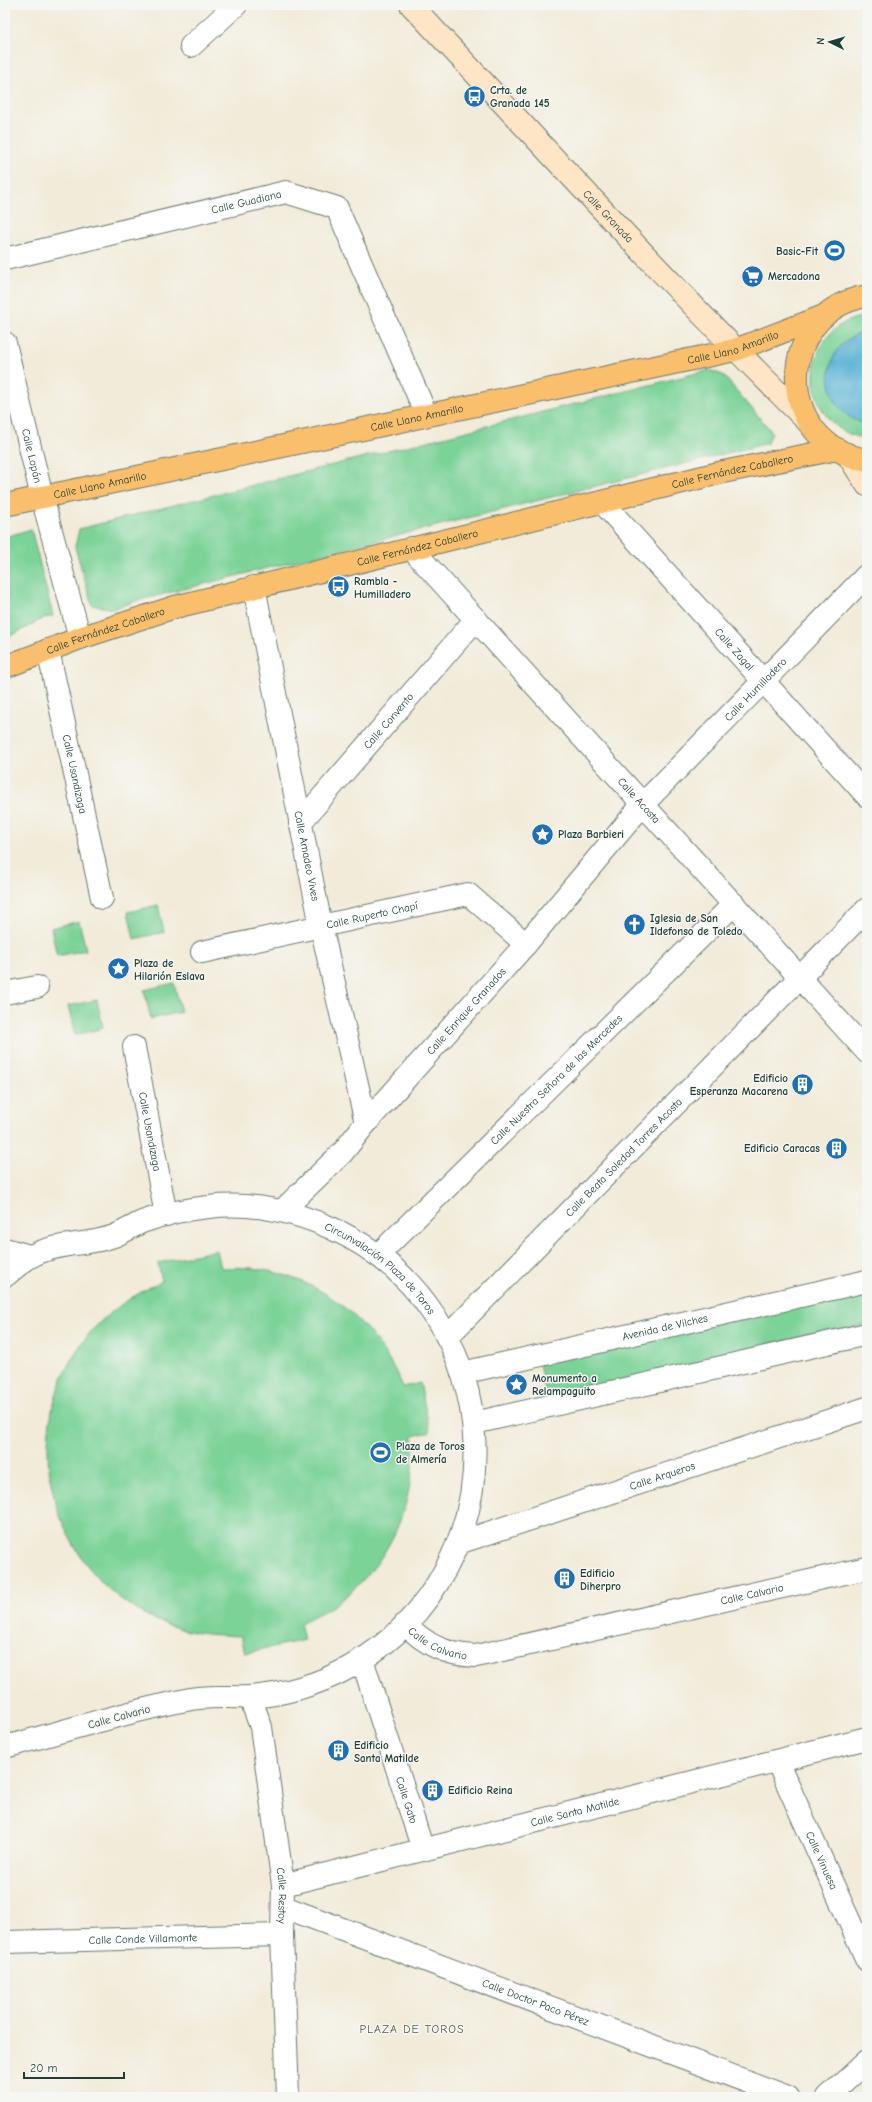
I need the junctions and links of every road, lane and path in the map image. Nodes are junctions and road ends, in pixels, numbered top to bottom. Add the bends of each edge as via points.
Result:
1 (236, 5) edge
2 (411, 5) edge
3 (191, 46) dead end
4 (5, 259) edge
5 (867, 291) edge
6 (857, 298) edge
7 (824, 316) junction
8 (5, 343) edge
9 (735, 350) junction
10 (426, 414) junction
11 (809, 423) junction
12 (850, 454) edge
13 (867, 485) edge
14 (42, 497) junction
15 (602, 502) junction
16 (5, 505) edge
17 (411, 548) junction
18 (867, 575) edge
19 (254, 587) junction
20 (476, 619) junction
21 (80, 638) junction
22 (48, 650) junction
23 (5, 667) edge
24 (763, 681) junction
25 (867, 796) edge
26 (643, 804) junction
27 (300, 822) junction
28 (102, 898) dead end
29 (734, 904) junction
30 (867, 909) edge
31 (321, 926) junction
32 (526, 944) junction
33 (202, 952) dead end
34 (800, 977) junction
35 (37, 987) dead end
36 (5, 993) edge
37 (134, 1047) dead end
38 (867, 1052) edge
39 (366, 1123) junction
40 (282, 1211) junction
41 (166, 1215) junction
42 (5, 1249) edge
43 (378, 1255) junction
44 (30, 1256) junction
45 (5, 1276) edge
46 (867, 1281) edge
47 (867, 1334) edge
48 (447, 1337) junction
49 (462, 1373) junction
50 (867, 1408) edge
51 (474, 1423) junction
52 (458, 1543) junction
53 (867, 1568) edge
54 (405, 1624) junction
55 (362, 1659) junction
56 (250, 1697) junction
57 (867, 1738) edge
58 (5, 1747) edge
59 (777, 1761) junction
60 (424, 1850) junction
61 (283, 1885) junction
62 (284, 1907) junction
63 (282, 1935) junction
64 (5, 1942) edge
65 (867, 1960) edge
66 (867, 2061) edge
67 (288, 2097) edge
68 (788, 2097) edge
69 (828, 2097) edge

1 - 3 street
2 - 9 main road, Calle Granada
4 - 10 street, Calle Guadiana via 286,192 338,208
5 - 6 main road
6 - 7 main road
7 - 9 main road, Calle Llano Amarillo
7 - 11 main road via 804,342 797,369 799,397
8 - 14 street, Calle Lopán
9 - 10 main road, Calle Llano Amarillo
9 - 11 main road, Calle Granada
10 - 14 main road, Calle Llano Amarillo
11 - 12 main road via 823,440
12 - 13 main road
12 - 15 main road, Calle Fernández Caballero via 750,466
14 - 16 main road, Calle Llano Amarillo
14 - 21 street, Calle Lopán
15 - 17 main road, Calle Fernández Caballero
15 - 24 street, Calle Zagal
17 - 19 main road, Calle Fernández Caballero
17 - 20 street, Calle Acosta
18 - 24 street, Calle Humilladero
19 - 21 main road, Calle Fernández Caballero via 176,607
19 - 27 street, Calle Amadeo Vives
20 - 26 street, Calle Acosta
20 - 27 street, Calle Convento
21 - 22 main road, Calle Fernández Caballero
22 - 23 main road, Calle Fernández Caballero
22 - 28 street, Calle Usandizaga
24 - 25 street, Calle Zagal
24 - 26 street, Calle Humilladero
26 - 29 street, Calle Acosta
26 - 32 street, Calle Enrique Granados
27 - 31 street, Calle Amadeo Vives
29 - 34 street, Calle Acosta
29 - 43 street, Calle Nuestra Señora de las Mercedes
30 - 34 street, Calle Beata Soledad Torres Acosta
31 - 32 street, Calle Ruperto Chapí via 468,894
31 - 33 street, Calle Ruperto Chapí
31 - 39 street, Calle Amadeo Vives
32 - 39 street, Calle Enrique Granados
34 - 38 street, Calle Acosta
34 - 48 street, Calle Beata Soledad Torres Acosta
35 - 36 street
37 - 41 street, Calle Usandizaga
39 - 40 street, Calle Enrique Granados via 343,1152
40 - 41 street, Circunvalación Plaza de Toros via 247,1206 212,1206
40 - 43 street, Circunvalación Plaza de Toros via 315,1220 347,1235
41 - 44 street, Circunvalación Plaza de Toros via 112,1236
42 - 44 street
43 - 48 street, Circunvalación Plaza de Toros via 403,1276 426,1303
44 - 45 street, Circunvalación Plaza de Toros
46 - 49 street, Avenida de Vilches
47 - 51 street
48 - 49 street, Circunvalación Plaza de Toros
49 - 51 street, Circunvalación Plaza de Toros via 470,1397
50 - 52 street, Calle Arqueros
51 - 52 street, Circunvalación Plaza de Toros via 471,1502
52 - 54 street, Circunvalación Plaza de Toros via 447,1568 428,1598
53 - 54 street, Calle Calvario via 476,1656 451,1654 433,1648
54 - 55 street, Calle Calvario
55 - 56 street, Calle Calvario via 318,1682 285,1692
55 - 60 street, Calle Gato
56 - 58 street, Calle Calvario via 189,1699
56 - 61 street, Calle Restoy via 261,1727
57 - 59 street, Calle Santa Matilde
59 - 60 street, Calle Santa Matilde
59 - 65 street, Calle Vinuesa
60 - 61 street, Calle Santa Matilde
61 - 62 street, Calle Restoy
62 - 63 street, Calle Restoy
62 - 68 street, Calle Doctor Paco Pérez
63 - 64 street, Calle Conde Villamonte
63 - 67 street, Calle Restoy
66 - 69 street

